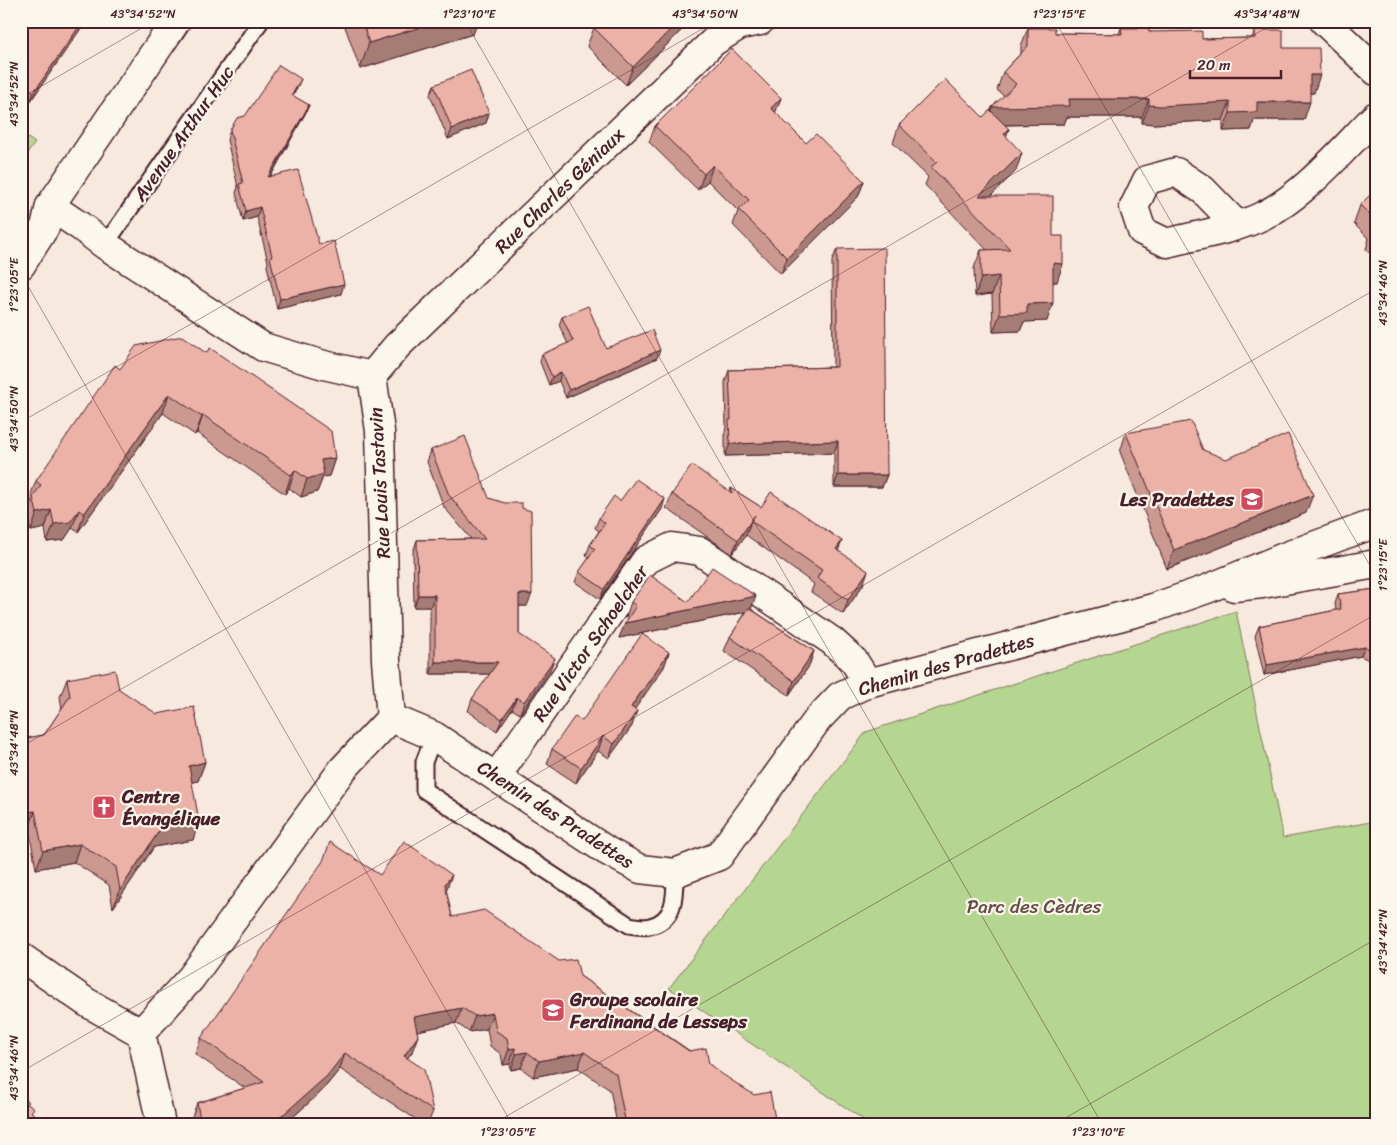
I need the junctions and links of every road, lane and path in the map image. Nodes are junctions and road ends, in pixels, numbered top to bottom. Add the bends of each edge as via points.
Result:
1 (176, 21) edge
2 (260, 21) edge
3 (760, 21) edge
4 (1324, 21) edge
5 (1376, 71) edge
6 (1376, 116) edge
7 (50, 206) junction
8 (1237, 225) dead end
9 (21, 233) edge
10 (105, 245) junction
11 (21, 265) edge
12 (372, 376) junction
13 (1376, 523) edge
14 (1376, 564) edge
15 (1208, 588) junction
16 (868, 683) junction
17 (391, 718) junction
18 (434, 736) junction
19 (497, 776) junction
20 (675, 873) junction
21 (21, 957) edge
22 (141, 1033) junction
23 (161, 1124) edge

1 - 7 street
2 - 10 lane, Avenue Arthur Huc
3 - 12 street, Rue Charles Géniaux via 740,25 713,42 397,346
4 - 5 street
6 - 8 street via 1295,197 1262,217
7 - 9 street via 32,218
7 - 10 street
7 - 11 street via 45,227
10 - 12 street via 263,347
12 - 17 street, Rue Louis Tastavin via 380,431 386,660
13 - 15 street, Chemin des Pradettes
14 - 15 street, Chemin des Pradettes via 1262,584
15 - 16 street, Chemin des Pradettes via 1153,608
16 - 19 street, Rue Victor Schoelcher via 854,661 832,641 700,551 672,547 646,560
16 - 20 street, Chemin des Pradettes via 840,696 818,719 719,856
17 - 18 street, Chemin des Pradettes
17 - 22 street via 342,770 191,978
18 - 19 street, Chemin des Pradettes
18 - 20 lane via 424,762 424,790 629,925 649,927 666,918 675,900
19 - 20 street, Chemin des Pradettes via 607,851 640,869
21 - 22 street via 86,1002
22 - 23 street

